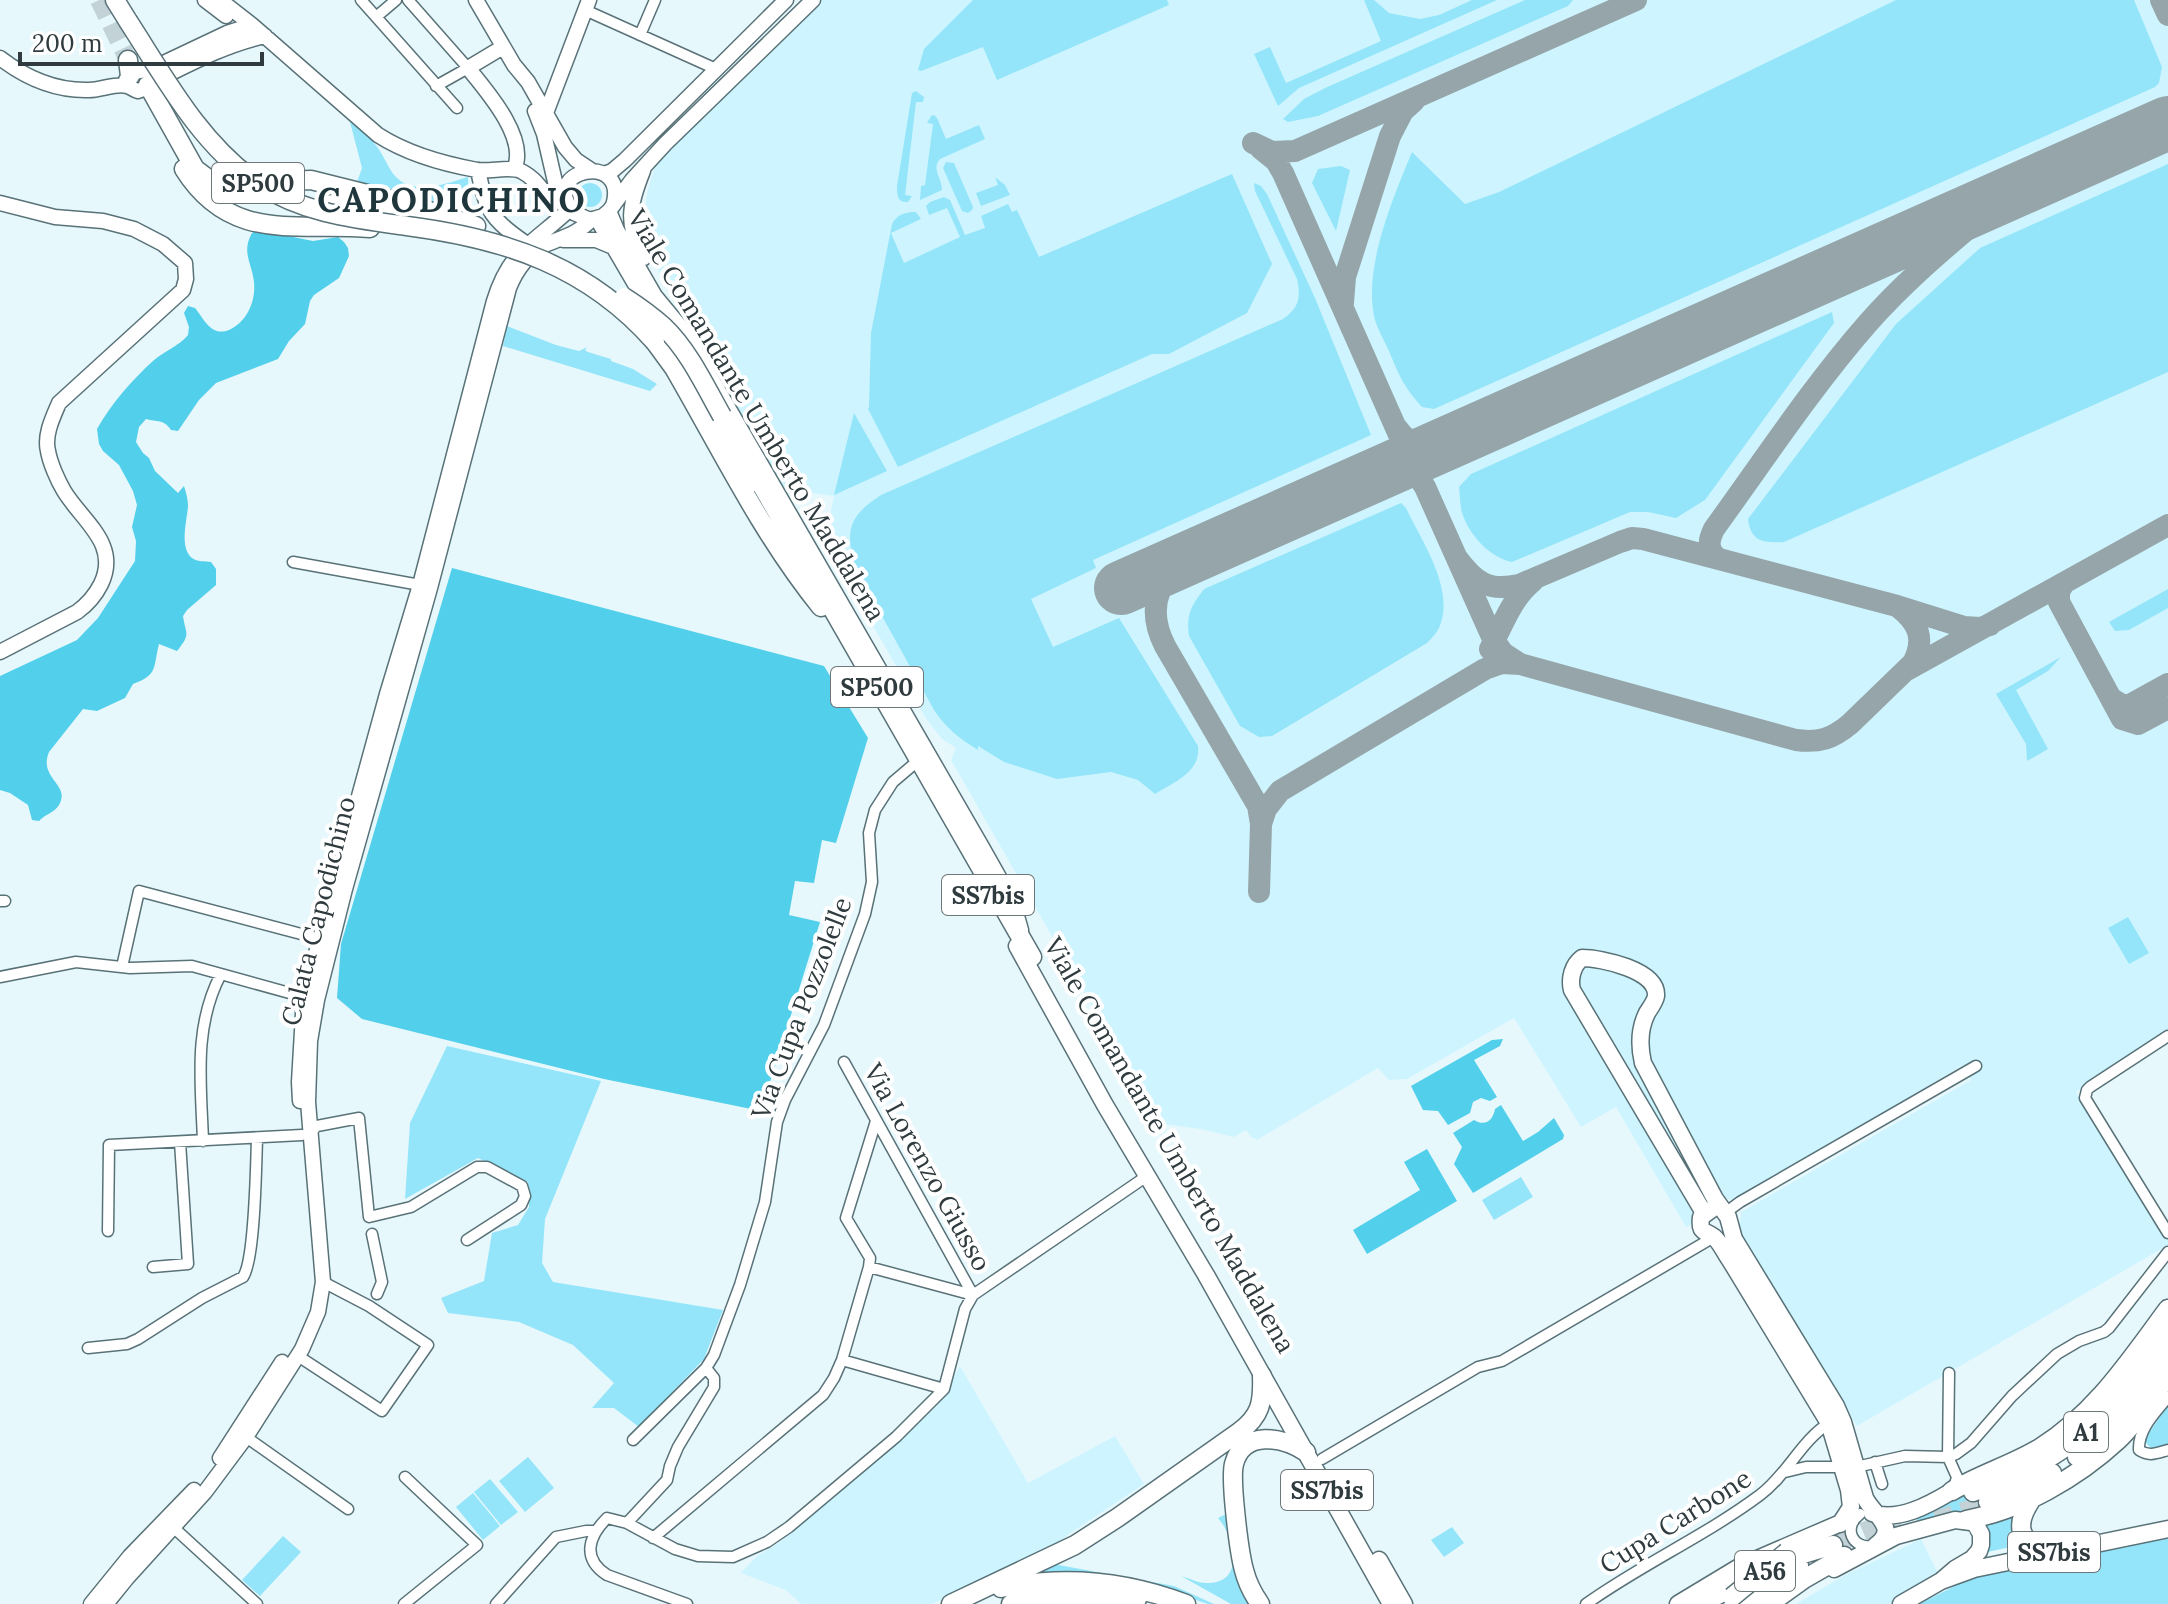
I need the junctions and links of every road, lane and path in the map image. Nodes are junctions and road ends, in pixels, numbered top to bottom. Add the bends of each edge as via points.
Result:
1 (115, 0) edge
2 (205, 0) edge
3 (220, 0) edge
4 (361, 0) edge
5 (396, 0) edge
6 (408, 0) edge
7 (476, 0) edge
8 (655, 0) edge
9 (786, 0) edge
10 (813, 0) edge
11 (587, 5) edge
12 (131, 12) edge
13 (227, 17) junction
14 (376, 17) junction
15 (252, 25) junction
16 (640, 35) junction
17 (265, 36) junction
18 (229, 39) junction
19 (503, 47) junction
20 (0, 58) edge
21 (514, 65) junction
22 (468, 68) junction
23 (716, 69) junction
24 (136, 82) junction
25 (436, 86) junction
26 (457, 108) dead end
27 (546, 113) junction
28 (544, 134) junction
29 (645, 167) junction
30 (514, 169) junction
31 (478, 170) junction
32 (598, 172) junction
33 (547, 197) junction
34 (0, 203) edge
35 (568, 206) junction
36 (603, 214) junction
37 (476, 226) junction
38 (437, 230) junction
39 (543, 232) junction
40 (559, 240) junction
41 (527, 244) junction
42 (616, 249) junction
43 (677, 321) junction
44 (293, 562) dead end
45 (425, 587) junction
46 (828, 615) junction
47 (0, 652) edge
48 (913, 765) junction
49 (320, 939) junction
50 (1032, 957) junction
51 (122, 967) junction
52 (221, 974) junction
53 (0, 977) edge
54 (310, 999) junction
55 (2168, 1036) edge
56 (844, 1062) dead end
57 (1976, 1066) dead end
58 (876, 1121) junction
59 (306, 1134) junction
60 (257, 1139) junction
61 (203, 1141) junction
62 (180, 1142) junction
63 (1152, 1173) junction
64 (1132, 1186) junction
65 (1158, 1194) junction
66 (1725, 1216) junction
67 (1706, 1226) junction
68 (108, 1231) dead end
69 (2168, 1233) edge
70 (372, 1234) dead end
71 (467, 1240) dead end
72 (2168, 1252) edge
73 (1684, 1254) junction
74 (153, 1267) dead end
75 (869, 1267) junction
76 (1210, 1272) junction
77 (318, 1282) junction
78 (377, 1294) dead end
79 (973, 1295) junction
80 (2168, 1309) edge
81 (2168, 1333) edge
82 (88, 1348) dead end
83 (2168, 1355) edge
84 (298, 1356) junction
85 (842, 1360) junction
86 (706, 1368) junction
87 (1949, 1373) dead end
88 (1262, 1376) junction
89 (2168, 1376) edge
90 (944, 1389) junction
91 (2168, 1397) edge
92 (1829, 1423) junction
93 (242, 1435) junction
94 (633, 1440) dead end
95 (2168, 1450) edge
96 (1314, 1456) junction
97 (1948, 1457) junction
98 (1875, 1462) junction
99 (1850, 1467) junction
100 (1785, 1472) junction
101 (405, 1477) dead end
102 (1882, 1484) dead end
103 (1952, 1491) junction
104 (2031, 1500) junction
105 (1972, 1506) junction
106 (1919, 1507) junction
107 (348, 1509) dead end
108 (1869, 1514) junction
109 (627, 1523) junction
110 (169, 1524) junction
111 (1927, 1528) junction
112 (2168, 1529) edge
113 (594, 1531) junction
114 (653, 1538) junction
115 (1809, 1538) junction
116 (1839, 1542) junction
117 (1875, 1546) junction
118 (2045, 1554) junction
119 (1941, 1581) junction
120 (958, 1601) edge
121 (1735, 1602) edge
122 (91, 1604) edge
123 (106, 1604) edge
124 (257, 1604) edge
125 (404, 1604) edge
126 (496, 1604) edge
127 (687, 1604) edge
128 (1011, 1604) edge
129 (1163, 1604) edge
130 (1186, 1604) edge
131 (1260, 1604) edge
132 (1391, 1604) edge
133 (1404, 1604) edge
134 (1586, 1604) edge
135 (1678, 1604) edge
136 (1700, 1604) edge
137 (1769, 1604) edge
138 (1780, 1604) edge
139 (1901, 1604) edge

1 - 12 highway, SP500
2 - 13 main road
3 - 15 main road
4 - 14 street
5 - 14 street
6 - 22 street
7 - 19 main road
8 - 16 street
9 - 23 main road
10 - 29 main road, Calata Capodichino
11 - 16 street
11 - 27 main road
12 - 37 highway, SP500 via 209,124 265,175 332,204
12 - 38 highway, SP500, bridge via 201,130 227,160 259,184 330,214
13 - 15 main road
13 - 18 main road
14 - 25 street
15 - 17 main road
15 - 18 main road
16 - 23 street
17 - 18 main road
17 - 31 main road via 392,144
18 - 24 main road
19 - 21 main road
19 - 22 main road
20 - 24 main road via 56,86 94,90
21 - 27 main road
21 - 28 main road
22 - 25 street
22 - 30 main road via 505,116 516,149
23 - 32 main road via 625,160 612,171
24 - 37 highway via 195,169 219,187 249,191 311,180
24 - 38 highway, bridge via 191,180 230,213 283,227
25 - 26 street
27 - 32 main road via 571,155
28 - 33 main road
28 - 35 main road via 556,186
29 - 36 main road, Calata Capodichino
29 - 43 main road via 631,232
30 - 31 main road
30 - 33 main road via 539,184
31 - 41 main road via 490,212
32 - 35 main road via 578,173 570,181 565,192
32 - 36 main road via 615,192
33 - 39 main road
34 - 47 main road via 134,229 185,263 186,279 183,290 59,403 50,424 47,449 64,490 104,547 107,564 99,587 77,612
35 - 36 main road via 578,217
35 - 39 main road, Calata Capodichino
36 - 40 main road, Calata Capodichino
36 - 42 main road, Viale Comandante Umberto Maddalena / SS7bis
36 - 43 main road, Viale Comandante Umberto Maddalena / SS7bis
37 - 50 highway, SP500, bridge via 584,269 654,319 682,348
38 - 46 highway, SP500, bridge via 474,236 548,262 622,309 674,368 779,550
39 - 41 main road, Calata Capodichino
40 - 42 main road via 596,240
40 - 45 main road, Calata Capodichino via 532,255 509,288
41 - 45 main road, Calata Capodichino via 499,285
42 - 46 main road, Viale Comandante Umberto Maddalena / SS7bis
43 - 50 main road, Viale Comandante Umberto Maddalena / SS7bis via 1010,896
44 - 45 street
45 - 49 main road, Calata Capodichino via 387,694
45 - 54 main road, Calata Capodichino via 345,889
46 - 48 main road, Viale Comandante Umberto Maddalena / SS7bis
48 - 63 main road, Viale Comandante Umberto Maddalena / SS7bis
48 - 86 street, Via Cupa Pozzolelle via 893,782 875,810 865,914 824,1025 777,1122 765,1202 740,1285
49 - 51 street via 139,891
49 - 54 main road, Calata Capodichino
50 - 63 main road, Viale Comandante Umberto Maddalena / SS7bis
51 - 52 street via 192,966
51 - 53 street via 76,962
52 - 54 street
52 - 61 street via 211,992 201,1037
54 - 59 main road, Calata Capodichino
55 - 69 street via 2090,1087 2085,1098
56 - 58 street, Via Lorenzo Giusso
57 - 66 street via 1740,1202
58 - 75 street via 846,1218 870,1258
58 - 79 street, Via Lorenzo Giusso
59 - 60 street
59 - 71 street via 317,1126 359,1118 369,1217 411,1207 477,1167 522,1186 521,1205
59 - 77 main road, Calata Capodichino
60 - 61 street
60 - 82 street via 246,1272 138,1339
61 - 62 street
62 - 68 street via 109,1145
62 - 74 street via 188,1264
63 - 64 street
63 - 65 main road, Viale Comandante Umberto Maddalena / SS7bis
63 - 76 main road, Viale Comandante Umberto Maddalena / SS7bis
64 - 65 street
64 - 79 street
65 - 76 main road, Viale Comandante Umberto Maddalena / SS7bis
66 - 67 main road via 1712,1209
66 - 67 main road via 1725,1233
66 - 67 main road via 1643,1063 1641,1030 1655,1000 1654,989 1635,970 1582,958 1573,971 1572,990
66 - 99 main road via 1836,1406
67 - 73 street
67 - 73 street
67 - 92 main road
70 - 78 street via 382,1282
72 - 97 street via 2104,1332 2057,1354 1971,1443
73 - 96 street via 1502,1361 1478,1367
75 - 79 street
75 - 85 street
76 - 88 main road, Viale Comandante Umberto Maddalena / SS7bis
76 - 96 main road, Viale Comandante Umberto Maddalena / SS7bis
77 - 84 main road, Calata Capodichino via 318,1312
77 - 84 street via 369,1306 428,1345 382,1411
77 - 93 main road, Calata Capodichino via 303,1328
79 - 90 street
80 - 103 highway via 2086,1413 2040,1448
81 - 105 highway, A1 via 2096,1423
83 - 105 highway, A1 via 2128,1409 2084,1452 2033,1484
84 - 93 main road, Calata Capodichino
85 - 90 street
85 - 114 street via 823,1395
86 - 94 street, Via Cupa Pozzolelle
86 - 109 street, Via Cupa Pozzolelle via 714,1387 678,1447 667,1480
87 - 97 street
88 - 96 main road, Viale Comandante Umberto Maddalena / SS7bis
88 - 120 highway via 1262,1399 1248,1426 1075,1545
89 - 104 highway via 2119,1439
90 - 114 street via 896,1437 767,1542 733,1557 698,1556
91 - 95 street via 2138,1440 2139,1450 2149,1455
92 - 99 main road
92 - 100 street, Cupa Carbone
93 - 107 street
93 - 110 main road, Calata Capodichino
96 - 131 highway via 1289,1442 1256,1440 1234,1462 1242,1562
96 - 132 main road, Viale Comandante Umberto Maddalena / SS7bis
96 - 133 main road, Viale Comandante Umberto Maddalena / SS7bis
97 - 98 street, Cupa Carbone
97 - 103 street via 1957,1477
98 - 99 street, Cupa Carbone
98 - 102 street
99 - 100 street, Cupa Carbone
99 - 108 main road
99 - 116 main road via 1851,1507
100 - 134 street, Cupa Carbone via 1722,1521
101 - 125 street via 477,1545
103 - 106 main road
104 - 105 highway via 1983,1516
104 - 118 highway via 2021,1521 2022,1534
105 - 111 main road via 1955,1520
105 - 119 main road via 1979,1551
106 - 108 main road via 1889,1517
106 - 111 main road via 1913,1523
108 - 116 main road
108 - 117 main road via 1886,1528
108 - 117 street via 1852,1522 1851,1534 1863,1547
109 - 113 street via 607,1518
109 - 114 street
110 - 122 main road, Calata Capodichino via 130,1556
110 - 123 main road, Calata Capodichino
110 - 124 street
111 - 117 main road
112 - 118 main road, SS7bis
113 - 126 street via 556,1537
113 - 127 street via 590,1553 598,1569
115 - 116 main road
115 - 121 highway, bridge
115 - 135 main road via 1741,1566
116 - 121 highway, A56
116 - 136 highway, A56
116 - 137 highway, A56 via 1804,1579
117 - 138 main road
118 - 119 main road, SS7bis
119 - 139 main road, SS7bis
120 - 130 highway via 1032,1583 1080,1581 1126,1586
128 - 129 highway via 1081,1596

